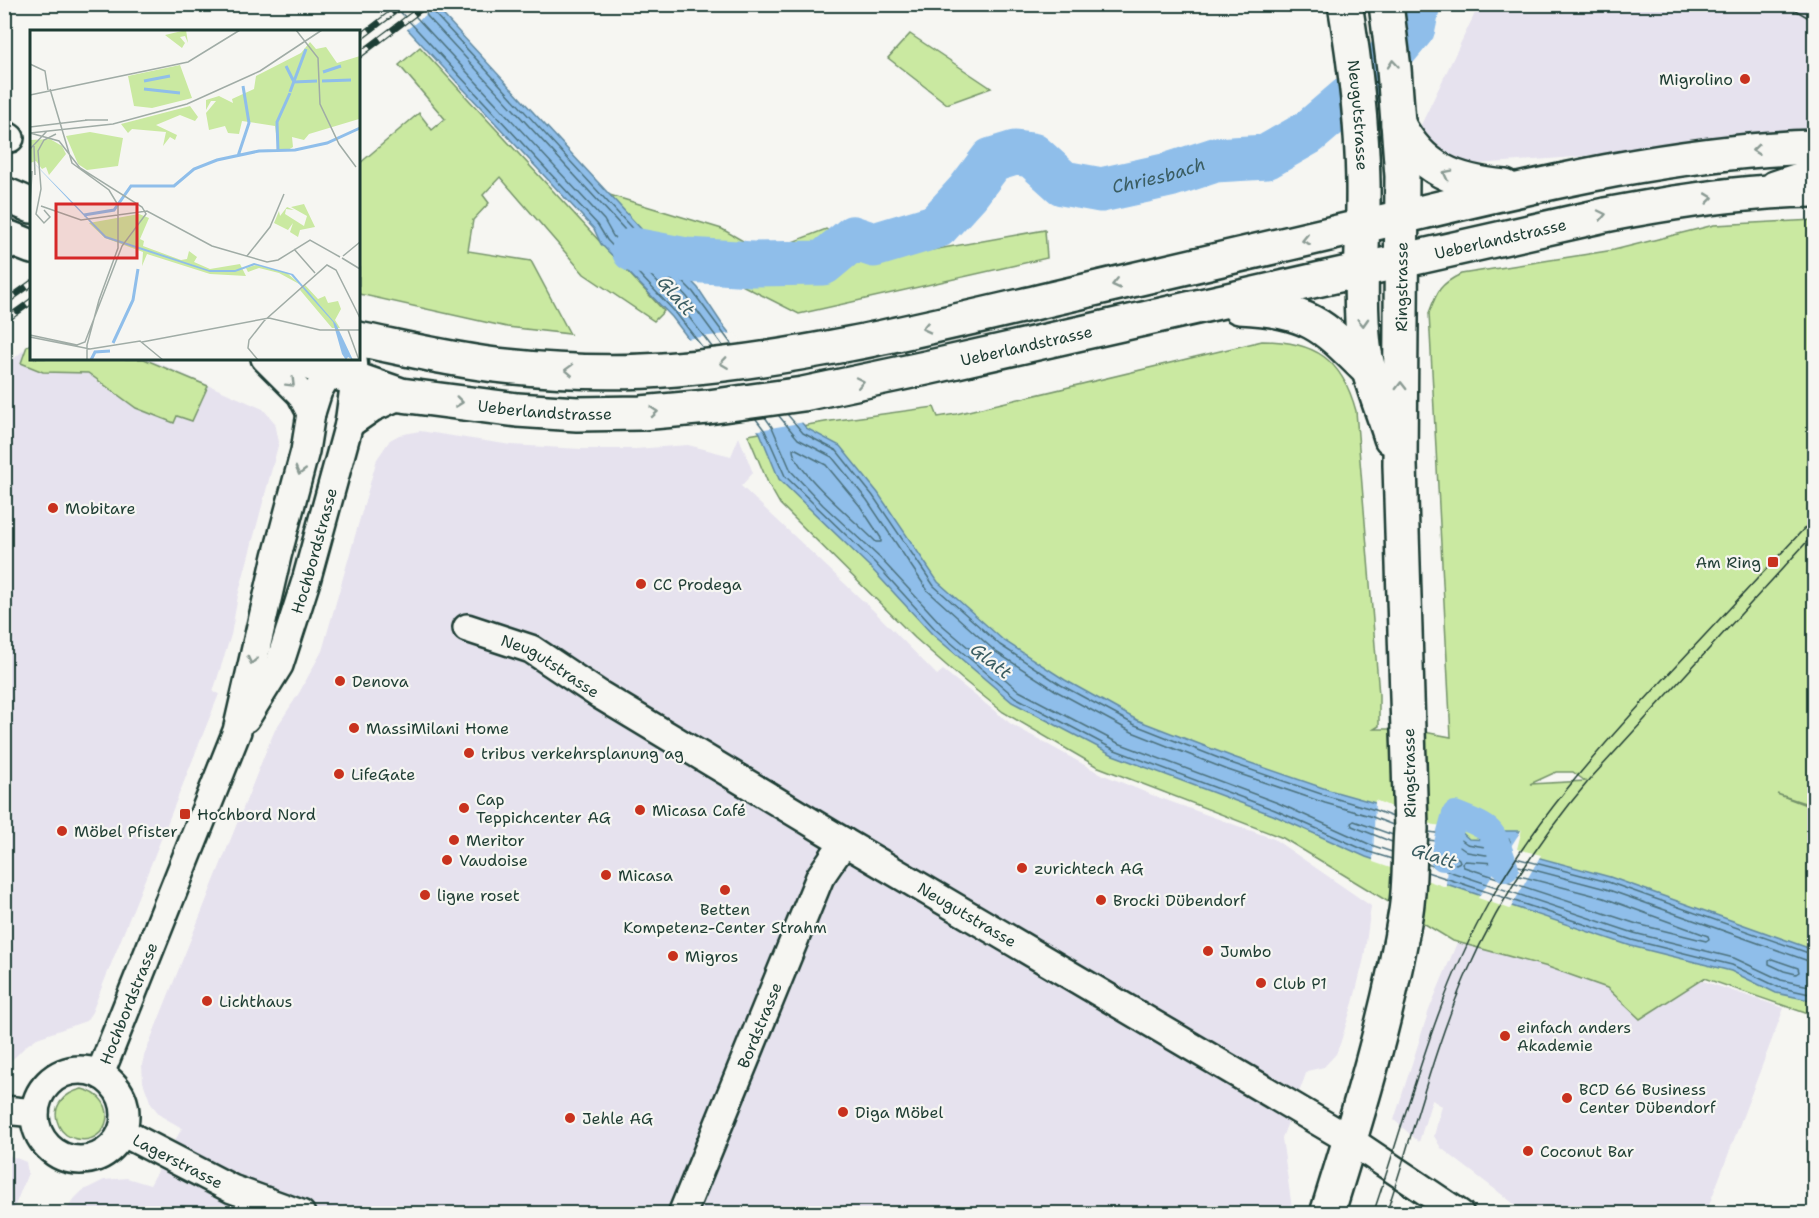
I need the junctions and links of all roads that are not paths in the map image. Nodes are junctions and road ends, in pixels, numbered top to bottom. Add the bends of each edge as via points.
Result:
1 (1386, 4) edge
2 (1347, 19) edge
3 (1401, 134) junction
4 (1815, 147) edge
5 (1815, 172) edge
6 (1524, 189) junction
7 (1815, 190) edge
8 (1754, 193) junction
9 (4, 194) edge
10 (30, 205) edge
11 (1402, 217) junction
12 (1363, 226) junction
13 (4, 236) edge
14 (30, 246) edge
15 (1402, 261) junction
16 (1363, 270) junction
17 (1207, 305) junction
18 (360, 339) edge
19 (267, 360) edge
20 (305, 360) edge
21 (344, 367) edge
22 (1371, 374) junction
23 (401, 395) junction
24 (311, 413) junction
25 (349, 424) junction
26 (1400, 465) junction
27 (467, 628) dead end
28 (237, 731) junction
29 (844, 842) junction
30 (100, 1074) junction
31 (4, 1110) edge
32 (35, 1113) junction
33 (122, 1132) junction
34 (1350, 1140) junction
35 (301, 1214) edge
36 (682, 1214) edge
37 (1327, 1214) edge
38 (1460, 1214) edge

3 -> 1 main road
2 - 12 main road, Neugutstrasse via 1362,164
6 -> 3 main road via 1456,179 1430,165
3 - 11 main road
4 -> 6 main road via 1673,159
5 - 8 street, Ueberlandstrasse
6 - 11 main road
7 - 8 main road, Ueberlandstrasse
15 -> 8 main road, Ueberlandstrasse via 1605,214
9 - 10 main road
11 - 12 main road
11 - 15 main road, Ringstrasse
12 - 16 main road, Ringstrasse
12 -> 18 main road via 919,330 772,357 676,369 503,366
13 - 14 main road
15 - 16 main road, Ueberlandstrasse
26 -> 15 main road, Ringstrasse
16 - 17 main road, Ueberlandstrasse
16 -> 22 main road, Ringstrasse via 1365,347
17 - 22 main road via 1262,308 1302,316 1335,337
23 -> 17 main road, Ueberlandstrasse via 577,414 708,407 803,394
19 -> 24 street via 301,394
20 - 21 main road, Ueberlandstrasse
21 - 23 main road, Ueberlandstrasse
21 - 24 street, Hochbordstrasse via 318,391
21 - 25 street, Hochbordstrasse
22 - 26 main road, Ringstrasse
23 - 25 street
24 -> 28 street, Hochbordstrasse
25 - 28 street, Hochbordstrasse via 279,665
26 - 34 main road, Ringstrasse via 1411,829 1406,909 1392,982
27 - 29 street, Neugutstrasse via 531,649
28 - 30 street, Hochbordstrasse
29 - 34 street, Neugutstrasse
29 - 36 street, Bordstrasse via 820,877
30 - 32 street via 87,1070 59,1075 47,1084
30 - 33 street via 120,1093 125,1106
31 - 32 street
32 - 33 street via 36,1127 51,1150 75,1160 98,1157 116,1143
33 - 35 street, Lagerstrasse via 232,1189
34 - 37 main road, Ringstrasse
34 - 38 street, Neugutstrasse

